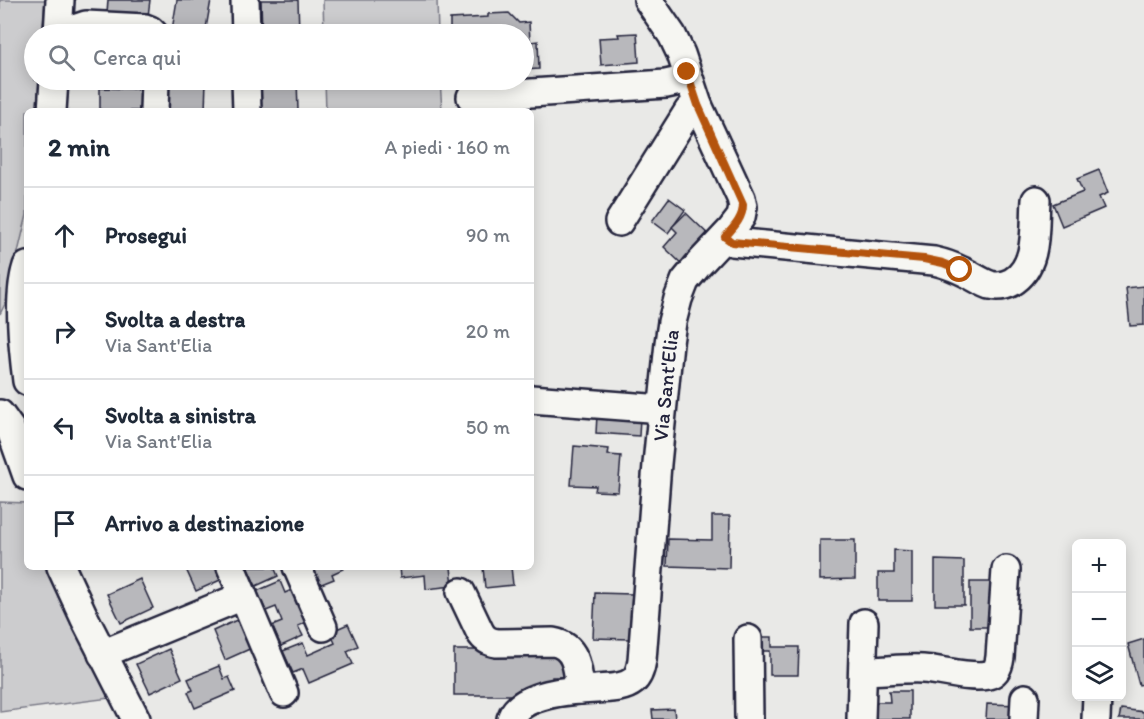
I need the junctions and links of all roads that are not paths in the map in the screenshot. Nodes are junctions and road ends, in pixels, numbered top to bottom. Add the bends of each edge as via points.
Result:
1 (60, 0) edge
2 (245, 0) edge
3 (648, 0) edge
4 (59, 24) edge
5 (246, 24) edge
6 (689, 79) junction
7 (53, 90) edge
8 (155, 90) edge
9 (246, 90) edge
10 (471, 96) dead end
11 (698, 105) junction
12 (52, 108) edge
13 (154, 108) edge
14 (247, 108) edge
15 (1036, 200) dead end
16 (619, 222) dead end
17 (725, 237) junction
18 (24, 280) edge
19 (24, 360) edge
20 (534, 399) edge
21 (662, 410) junction
22 (0, 414) edge
23 (24, 467) edge
24 (62, 570) edge
25 (232, 570) edge
26 (298, 570) edge
27 (1006, 570) dead end
28 (461, 592) dead end
29 (243, 596) junction
30 (864, 623) dead end
31 (323, 627) dead end
32 (748, 639) dead end
33 (102, 654) junction
34 (862, 671) junction
35 (580, 690) junction
36 (284, 693) dead end
37 (1097, 701) edge
38 (136, 719) edge
39 (511, 719) edge
40 (749, 719) edge
41 (861, 719) edge
42 (1096, 719) edge

1 - 4 street
2 - 5 street
3 - 6 street, Via Sant'Elia via 672,35
6 - 10 street via 666,84
6 - 11 street, Via Sant'Elia
7 - 12 street
8 - 13 street
9 - 14 street
11 - 16 street via 689,110
11 - 17 street, Via Sant'Elia via 743,205 741,217
15 - 17 street via 1029,264 1018,278 1000,286 934,261 732,242
17 - 21 street, Via Sant'Elia via 681,289 670,335
18 - 19 street
20 - 21 street
21 - 35 street, Via Sant'Elia via 641,667 635,679 623,686
22 - 23 street via 12,431
24 - 33 street
25 - 29 street
26 - 31 street
27 - 34 street via 1000,657 995,671 978,675 924,669
28 - 35 street via 480,632 489,641 556,643 567,648 576,662
29 - 33 street
29 - 36 street
30 - 34 street
32 - 40 street
33 - 38 street
34 - 41 street
35 - 39 street, Via Sant'Elia via 524,703
37 - 42 street

